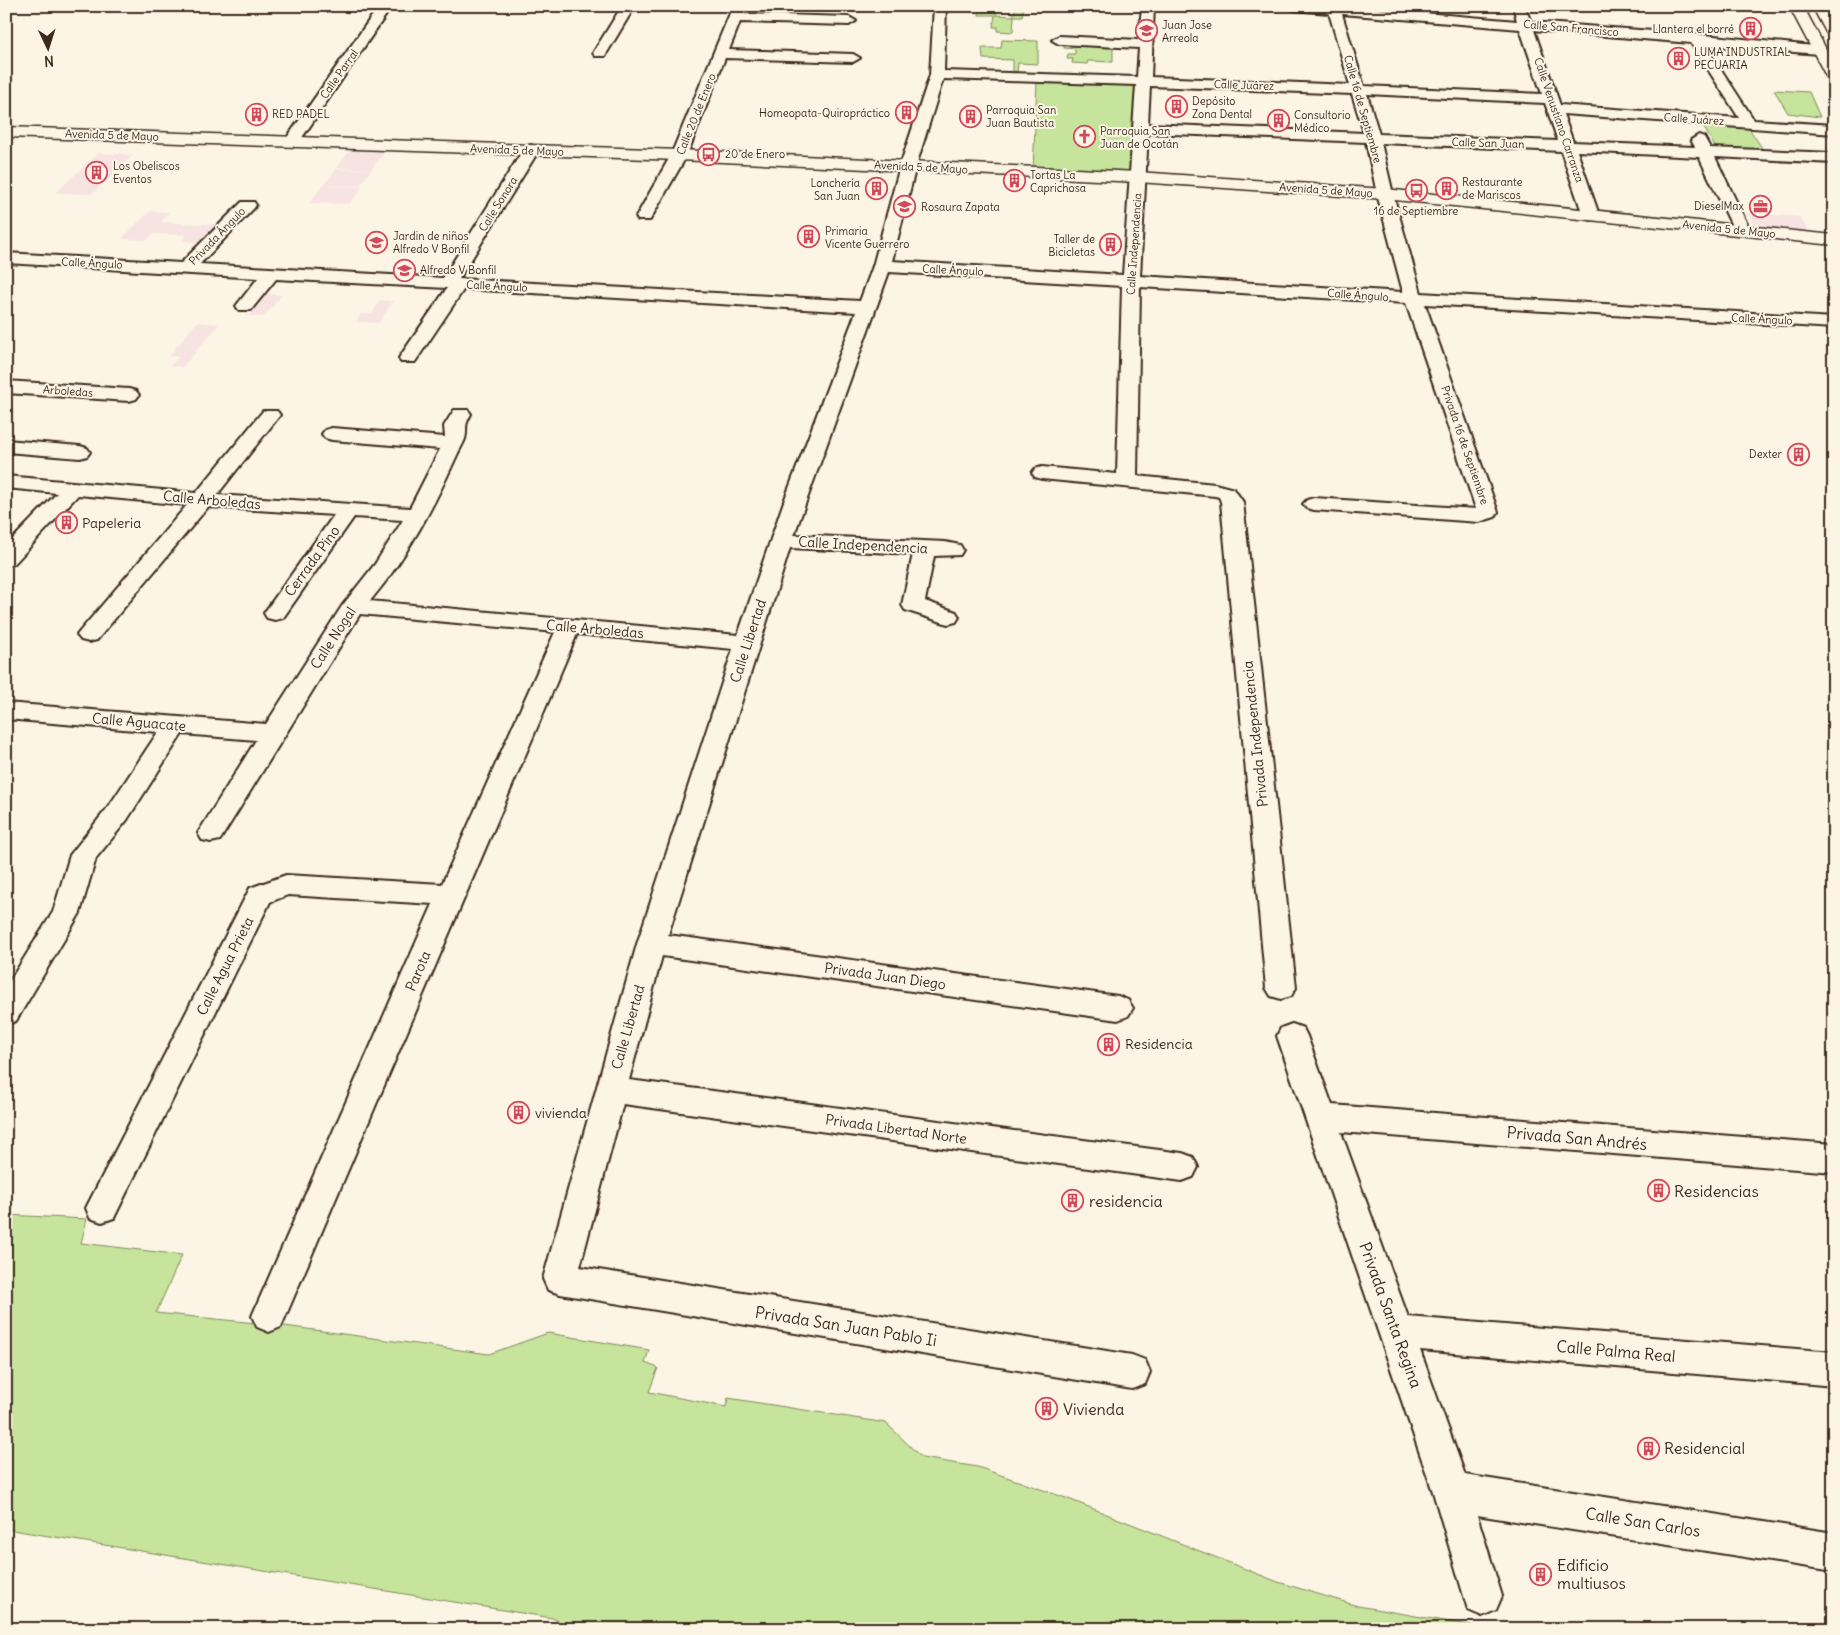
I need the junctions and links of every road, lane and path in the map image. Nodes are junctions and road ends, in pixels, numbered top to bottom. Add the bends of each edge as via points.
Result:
1 (386, 6) edge
2 (629, 6) edge
3 (940, 6) edge
4 (1148, 6) edge
5 (1293, 6) edge
6 (1519, 6) edge
7 (1796, 6) edge
8 (1819, 6) edge
9 (1333, 8) edge
10 (737, 12) edge
11 (849, 21) dead end
12 (1526, 24) junction
13 (1834, 34) edge
14 (1694, 38) junction
15 (1059, 40) dead end
16 (1146, 44) junction
17 (1819, 50) junction
18 (600, 53) dead end
19 (853, 58) dead end
20 (718, 61) junction
21 (788, 70) dead end
22 (937, 75) junction
23 (1834, 78) edge
24 (1144, 82) junction
25 (1357, 90) junction
26 (1553, 104) junction
27 (1688, 119) junction
28 (1749, 124) junction
29 (1142, 128) junction
30 (1834, 130) edge
31 (6, 132) edge
32 (1373, 139) junction
33 (292, 142) junction
34 (1568, 147) junction
35 (531, 150) junction
36 (1705, 153) junction
37 (679, 155) junction
38 (1834, 158) edge
39 (908, 166) junction
40 (1138, 178) junction
41 (1385, 194) junction
42 (248, 204) dead end
43 (1591, 215) junction
44 (644, 217) dead end
45 (1742, 230) junction
46 (1834, 240) edge
47 (6, 258) edge
48 (882, 266) junction
49 (186, 268) junction
50 (271, 273) junction
51 (1131, 280) junction
52 (454, 284) junction
53 (1414, 299) junction
54 (245, 306) dead end
55 (868, 307) junction
56 (1834, 323) edge
57 (408, 358) dead end
58 (6, 387) edge
59 (129, 395) dead end
60 (270, 414) dead end
61 (461, 414) dead end
62 (332, 434) dead end
63 (452, 444) junction
64 (6, 446) edge
65 (80, 452) dead end
66 (1042, 473) dead end
67 (1127, 481) junction
68 (6, 482) edge
69 (74, 487) junction
70 (202, 500) junction
71 (1314, 504) dead end
72 (350, 509) junction
73 (418, 515) junction
74 (782, 541) junction
75 (6, 559) edge
76 (353, 606) junction
77 (275, 613) dead end
78 (948, 617) dead end
79 (569, 627) junction
80 (89, 635) dead end
81 (747, 643) junction
82 (6, 711) edge
83 (175, 725) junction
84 (272, 733) junction
85 (211, 833) dead end
86 (451, 895) junction
87 (652, 944) junction
88 (1281, 988) dead end
89 (1118, 1008) dead end
90 (6, 1013) edge
91 (1292, 1036) dead end
92 (610, 1090) junction
93 (1320, 1117) junction
94 (1834, 1158) edge
95 (1182, 1167) dead end
96 (102, 1208) dead end
97 (560, 1279) joint
98 (269, 1316) dead end
99 (1398, 1332) junction
100 (1834, 1369) edge
101 (1132, 1372) dead end
102 (1452, 1492) junction
103 (1834, 1552) edge
104 (1482, 1596) dead end

1 - 33 street, Calle Parral
2 - 18 street
3 - 22 street, Calle Libertad
4 - 16 street, Calle Independencia
5 - 9 street, Calle San Francisco
6 - 12 street, Calle Venustiano Carranza
7 - 17 main road
8 - 13 main road
9 - 12 street, Calle San Francisco
9 - 25 street, Calle 16 de Septiembre
10 - 11 street
10 - 20 street, Calle 20 de Enero
12 - 14 street, Calle San Francisco
12 - 26 street, Calle Venustiano Carranza
14 - 17 street, Calle San Francisco
14 - 28 street
15 - 16 street
16 - 24 street, Calle Independencia
17 - 23 main road
19 - 20 street
20 - 21 street
20 - 37 street, Calle 20 de Enero
22 - 24 street, Calle Juárez
22 - 39 street, Calle Libertad
24 - 25 street, Calle Juárez
24 - 29 street, Calle Independencia
25 - 26 street, Calle Juárez
25 - 32 street, Calle 16 de Septiembre
26 - 27 street, Calle Juárez
26 - 34 street, Calle Venustiano Carranza
27 - 28 street, Calle Juárez
27 - 36 street
28 - 30 street, Calle Juárez
29 - 32 street, Calle San Juan
29 - 40 street, Calle Independencia
31 - 33 main road, Avenida 5 de Mayo
32 - 34 street, Calle San Juan
32 - 41 street, Calle 16 de Septiembre
33 - 35 main road, Avenida 5 de Mayo
34 - 36 street, Calle San Juan
34 - 43 street, Calle Venustiano Carranza
35 - 37 main road, Avenida 5 de Mayo
35 - 52 street, Calle Sonora
36 - 38 street, Calle San Juan
36 - 45 street
37 - 39 main road, Avenida 5 de Mayo
37 - 44 street, Calle 20 de Enero
39 - 40 main road, Avenida 5 de Mayo
39 - 48 street, Calle Libertad
40 - 41 main road, Avenida 5 de Mayo
40 - 51 street, Calle Independencia
41 - 43 main road, Avenida 5 de Mayo
41 - 53 street, Calle 16 de Septiembre
42 - 49 street, Privada Ángulo
43 - 45 main road, Avenida 5 de Mayo
45 - 46 main road, Avenida 5 de Mayo
47 - 49 street, Calle Ángulo
48 - 51 street, Calle Ángulo
48 - 55 street, Calle Libertad
49 - 50 street, Calle Ángulo
50 - 52 street, Calle Ángulo
50 - 54 street
51 - 53 street, Calle Ángulo
51 - 67 street, Calle Independencia
52 - 55 street, Calle Ángulo
52 - 57 street, Calle Sonora
53 - 56 street, Calle Ángulo
53 - 71 street, Privada 16 de Septiembre via 1487,512 1479,516
55 - 74 street, Calle Libertad
58 - 59 street, Arboledas
60 - 70 street
61 - 63 street, Calle Nogal via 454,426
62 - 63 street
63 - 73 street, Calle Nogal
64 - 65 street
66 - 67 street
67 - 88 street, Privada Independencia via 1216,490 1227,493 1232,502
68 - 69 street, Calle Arboledas
69 - 70 street, Calle Arboledas
69 - 75 street
70 - 72 street, Calle Arboledas
70 - 80 street
72 - 73 street, Calle Arboledas
72 - 77 street, Cerrada Pino
73 - 76 street, Calle Nogal via 376,581
74 - 78 street, Calle Independencia via 935,549 913,606
74 - 81 street, Calle Libertad
76 - 79 street, Calle Arboledas
76 - 84 street, Calle Nogal
79 - 81 street, Calle Arboledas
79 - 86 street, Parota
81 - 87 street, Calle Libertad
82 - 83 street, Calle Aguacate
83 - 84 street, Calle Aguacate
83 - 90 street via 118,813 83,855 66,913
84 - 85 street, Calle Nogal
86 - 96 street, Calle Agua Prieta via 286,885 260,895
86 - 98 street, Parota
87 - 89 street, Privada Juan Diego
87 - 92 street, Calle Libertad
91 - 93 street, Privada Santa Regina
92 - 95 street, Privada Libertad Norte
92 - 97 street, Calle Libertad
93 - 94 street, Privada San Andrés
93 - 99 street, Privada Santa Regina
97 - 101 street, Privada San Juan Pablo Ii
99 - 100 street, Calle Palma Real
99 - 102 street, Privada Santa Regina
102 - 103 street, Calle San Carlos
102 - 104 street, Privada Santa Regina

